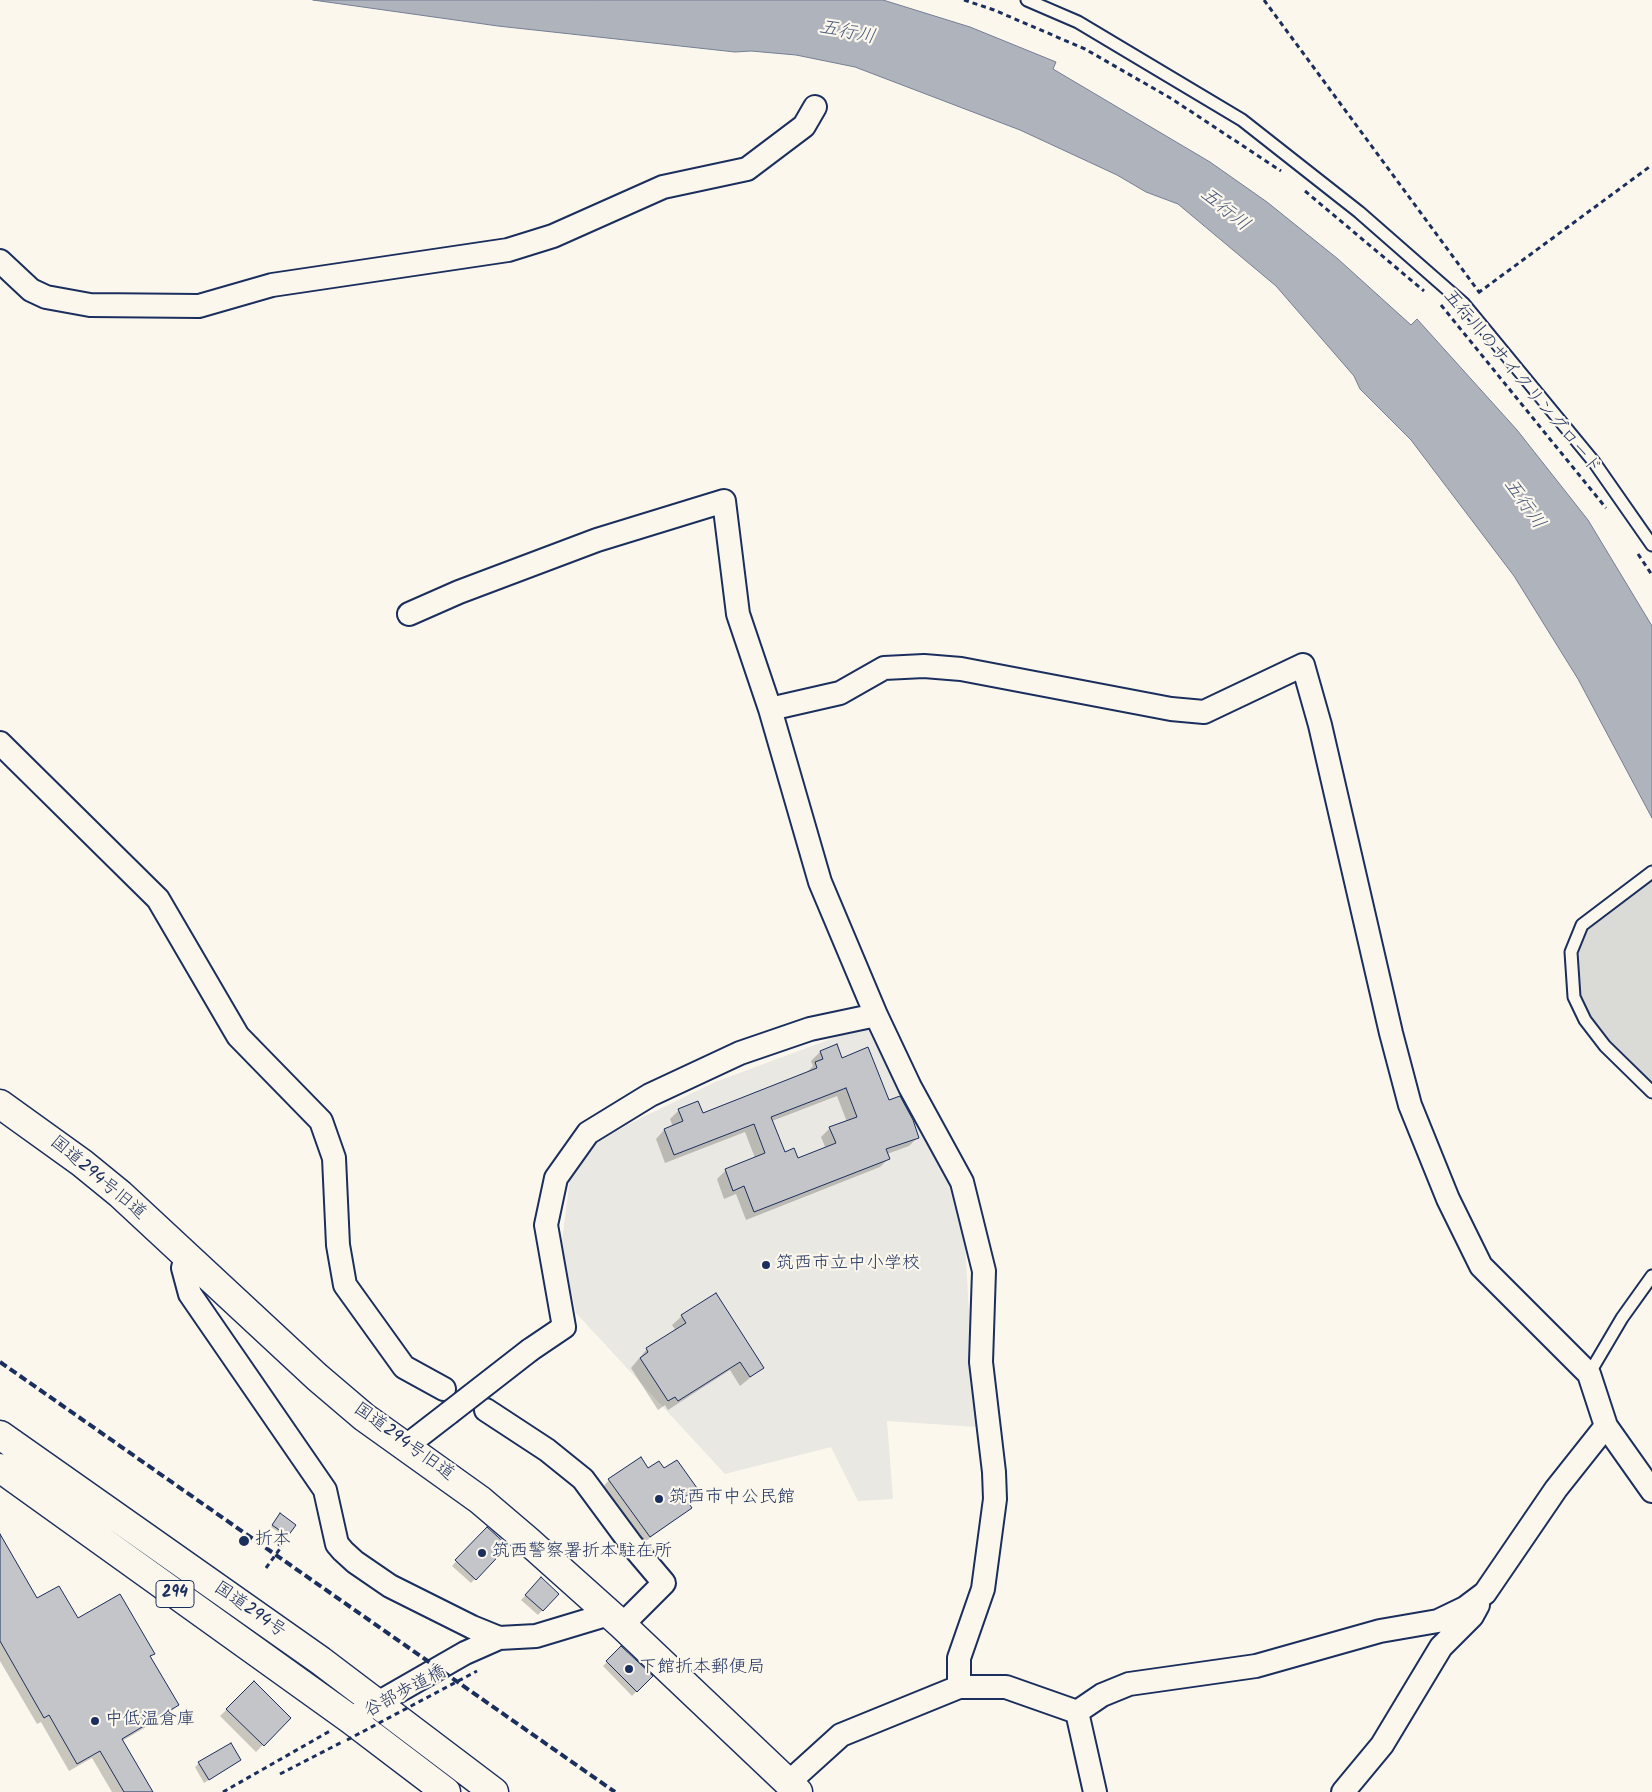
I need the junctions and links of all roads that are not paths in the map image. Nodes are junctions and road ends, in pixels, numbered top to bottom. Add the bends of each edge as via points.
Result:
1 (1027, 0) edge
2 (815, 107) dead end
3 (0, 260) edge
4 (1652, 545) edge
5 (409, 614) dead end
6 (770, 709) junction
7 (0, 743) edge
8 (1651, 873) edge
9 (876, 1015) junction
10 (1652, 1092) edge
11 (0, 1104) edge
12 (186, 1256) junction
13 (1652, 1276) edge
14 (1589, 1374) junction
15 (444, 1390) dead end
16 (486, 1410) dead end
17 (1606, 1426) junction
18 (0, 1435) edge
19 (406, 1447) junction
20 (0, 1468) edge
21 (1652, 1491) edge
22 (1485, 1593) junction
23 (616, 1619) junction
24 (499, 1638) junction
25 (959, 1687) junction
26 (379, 1704) junction
27 (1077, 1712) junction
28 (354, 1730) junction
29 (793, 1788) edge
30 (446, 1792) edge
31 (494, 1792) edge
32 (1095, 1792) edge
33 (1343, 1792) edge

1 - 4 lane via 1078,22 1242,120 1322,181 1464,304 1594,462
2 - 3 street via 804,126 747,169 663,187 553,236 508,250 272,285 199,306 90,305 46,297 31,290
5 - 6 street via 597,540 724,501 738,614
6 - 9 street via 820,882
6 - 14 street via 840,693 884,668 924,666 962,669 1171,709 1204,712 1303,665 1410,1105 1448,1199 1481,1266
7 - 15 street via 158,899 238,1036 321,1121 334,1158 338,1245 345,1285 404,1367
8 - 10 lane via 1582,925 1571,952 1574,997 1585,1020 1605,1046
9 - 19 street, bridge via 810,1029 740,1052 650,1095 588,1133 556,1178 546,1225 564,1327
9 - 25 street via 910,1087 962,1182 984,1271 981,1362 995,1499 983,1589 959,1658
11 - 12 main road, 国道294号旧道 via 82,1163
12 - 19 main road, 国道294号旧道 via 317,1377
12 - 24 street via 183,1268 190,1294 325,1490 338,1544 343,1551 406,1595
13 - 14 lane via 1622,1318
14 - 17 street
16 - 23 street via 547,1450 583,1479 664,1584
17 - 21 street
17 - 22 street via 1556,1489
18 - 26 main road, 国道294号 / 294
19 - 23 main road, 国道294号旧道 via 480,1500
20 - 28 main road, 国道294号 / 294
22 - 27 street via 1465,1608 1438,1621 1380,1631 1256,1666 1129,1684 1102,1694
22 - 33 street via 1472,1616 1441,1647 1382,1745
23 - 24 street via 536,1636
23 - 29 main road, 国道294号旧道
24 - 26 street via 465,1653
25 - 27 street via 1006,1687
25 - 29 street via 841,1735
26 - 28 street
26 - 31 main road, 国道294号 / 294
27 - 32 street
28 - 30 main road, 国道294号 / 294

